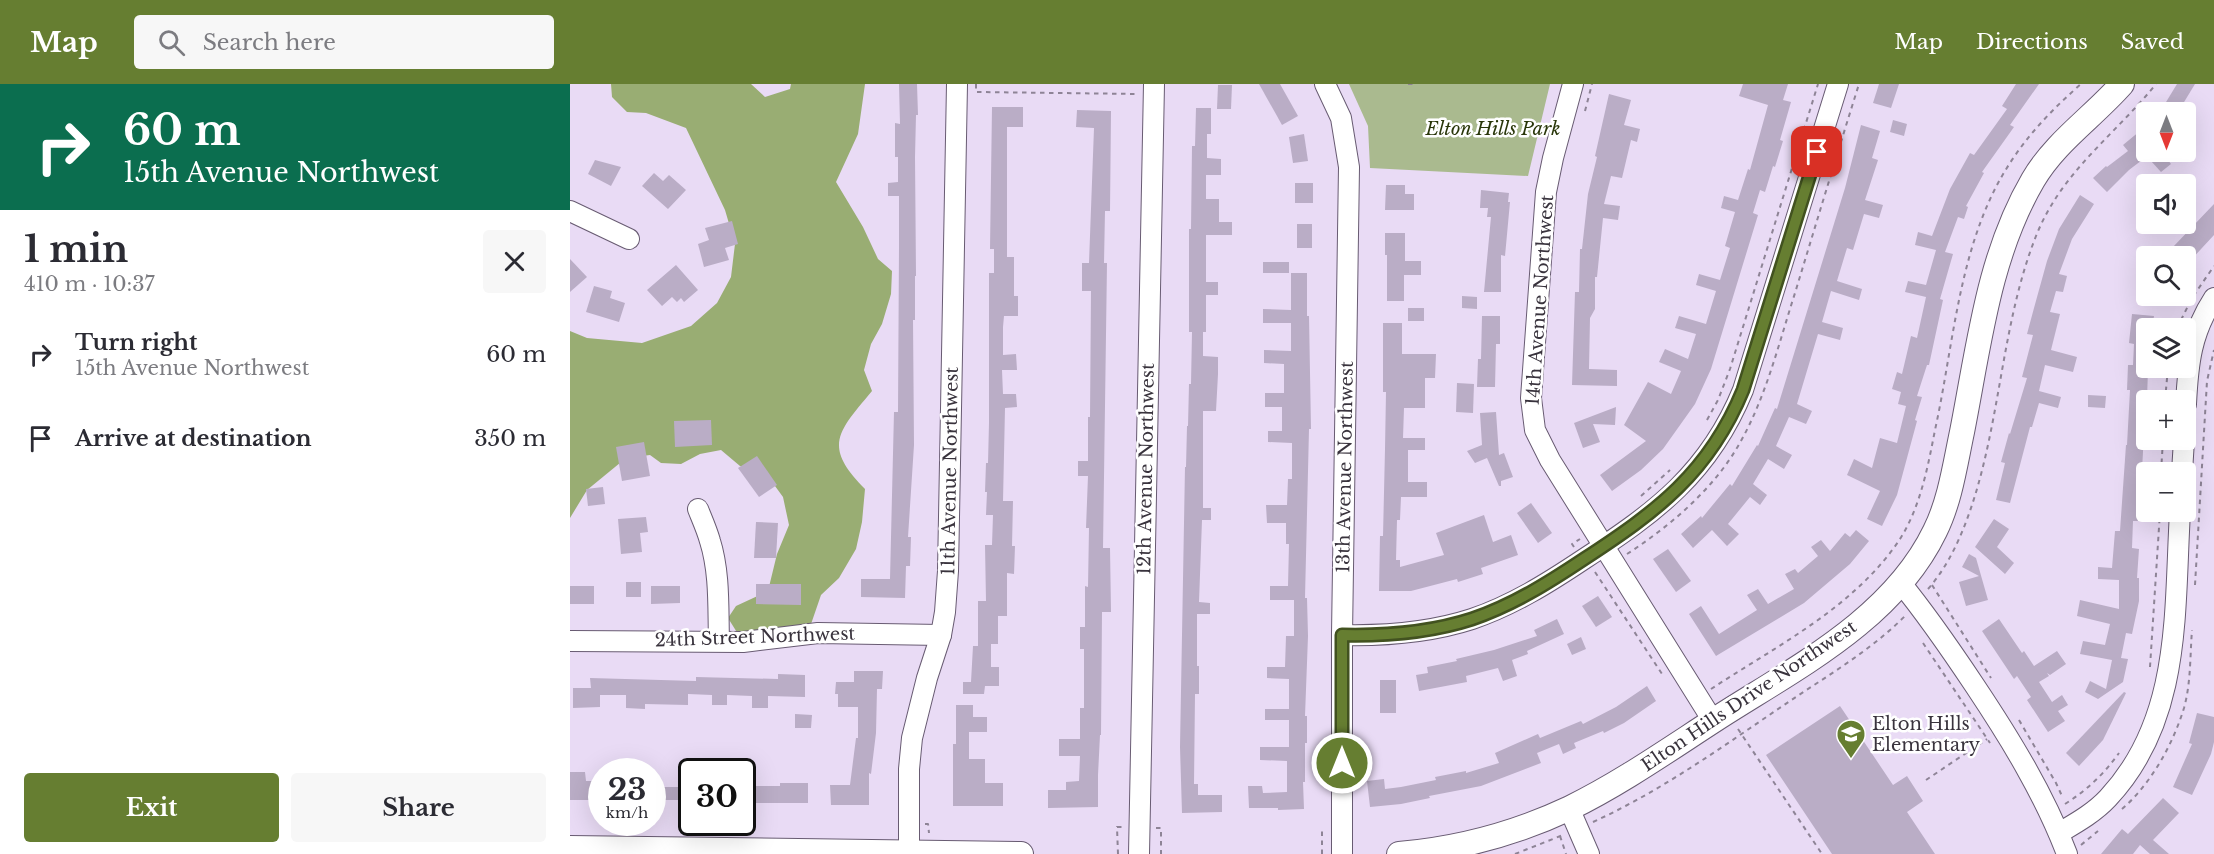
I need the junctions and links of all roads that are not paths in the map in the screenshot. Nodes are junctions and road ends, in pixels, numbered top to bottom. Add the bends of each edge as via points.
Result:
1 (957, 84) edge
2 (1325, 84) edge
3 (1573, 84) edge
4 (1838, 84) edge
5 (2122, 84) edge
6 (1154, 89) edge
7 (570, 211) edge
8 (629, 239) dead end
9 (2214, 298) edge
10 (2187, 390) edge
11 (698, 509) dead end
12 (2179, 522) edge
13 (1604, 546) junction
14 (1900, 582) junction
15 (941, 635) junction
16 (1342, 635) junction
17 (570, 641) edge
18 (719, 641) junction
19 (1713, 721) junction
20 (1569, 808) junction
21 (2059, 833) junction
22 (570, 848) edge
23 (909, 853) edge
24 (1021, 854) edge
25 (1139, 854) edge
26 (1342, 854) edge
27 (1399, 854) edge
28 (1588, 854) edge
29 (2067, 854) edge

1 - 15 street, 11th Avenue Northwest via 948,571
2 - 16 street, 13th Avenue Northwest via 1341,118 1349,167
3 - 13 street, 14th Avenue Northwest via 1546,192 1532,413 1546,453
4 - 13 street via 1732,416 1692,476 1645,518
5 - 14 main road, Elton Hills Drive Northwest via 2047,159 2012,221 1993,276 1944,509 1935,532
6 - 25 street, 12th Avenue Northwest
7 - 8 street
9 - 10 street via 2191,348
11 - 18 street via 714,559
12 - 21 street via 2171,655 2155,724 2107,800
13 - 16 street via 1528,594 1472,619 1403,634
13 - 19 street, 14th Avenue Northwest
14 - 19 main road, Elton Hills Drive Northwest via 1834,643
14 - 21 street via 2010,738
15 - 18 street, 24th Street Northwest via 818,633
15 - 23 street, 11th Avenue Northwest via 912,738
16 - 26 street, 13th Avenue Northwest
17 - 18 street, 24th Street Northwest
19 - 20 main road, Elton Hills Drive Northwest via 1623,779
20 - 27 main road, Elton Hills Drive Northwest via 1459,845
20 - 28 street
21 - 29 street
22 - 23 main road
23 - 24 main road

